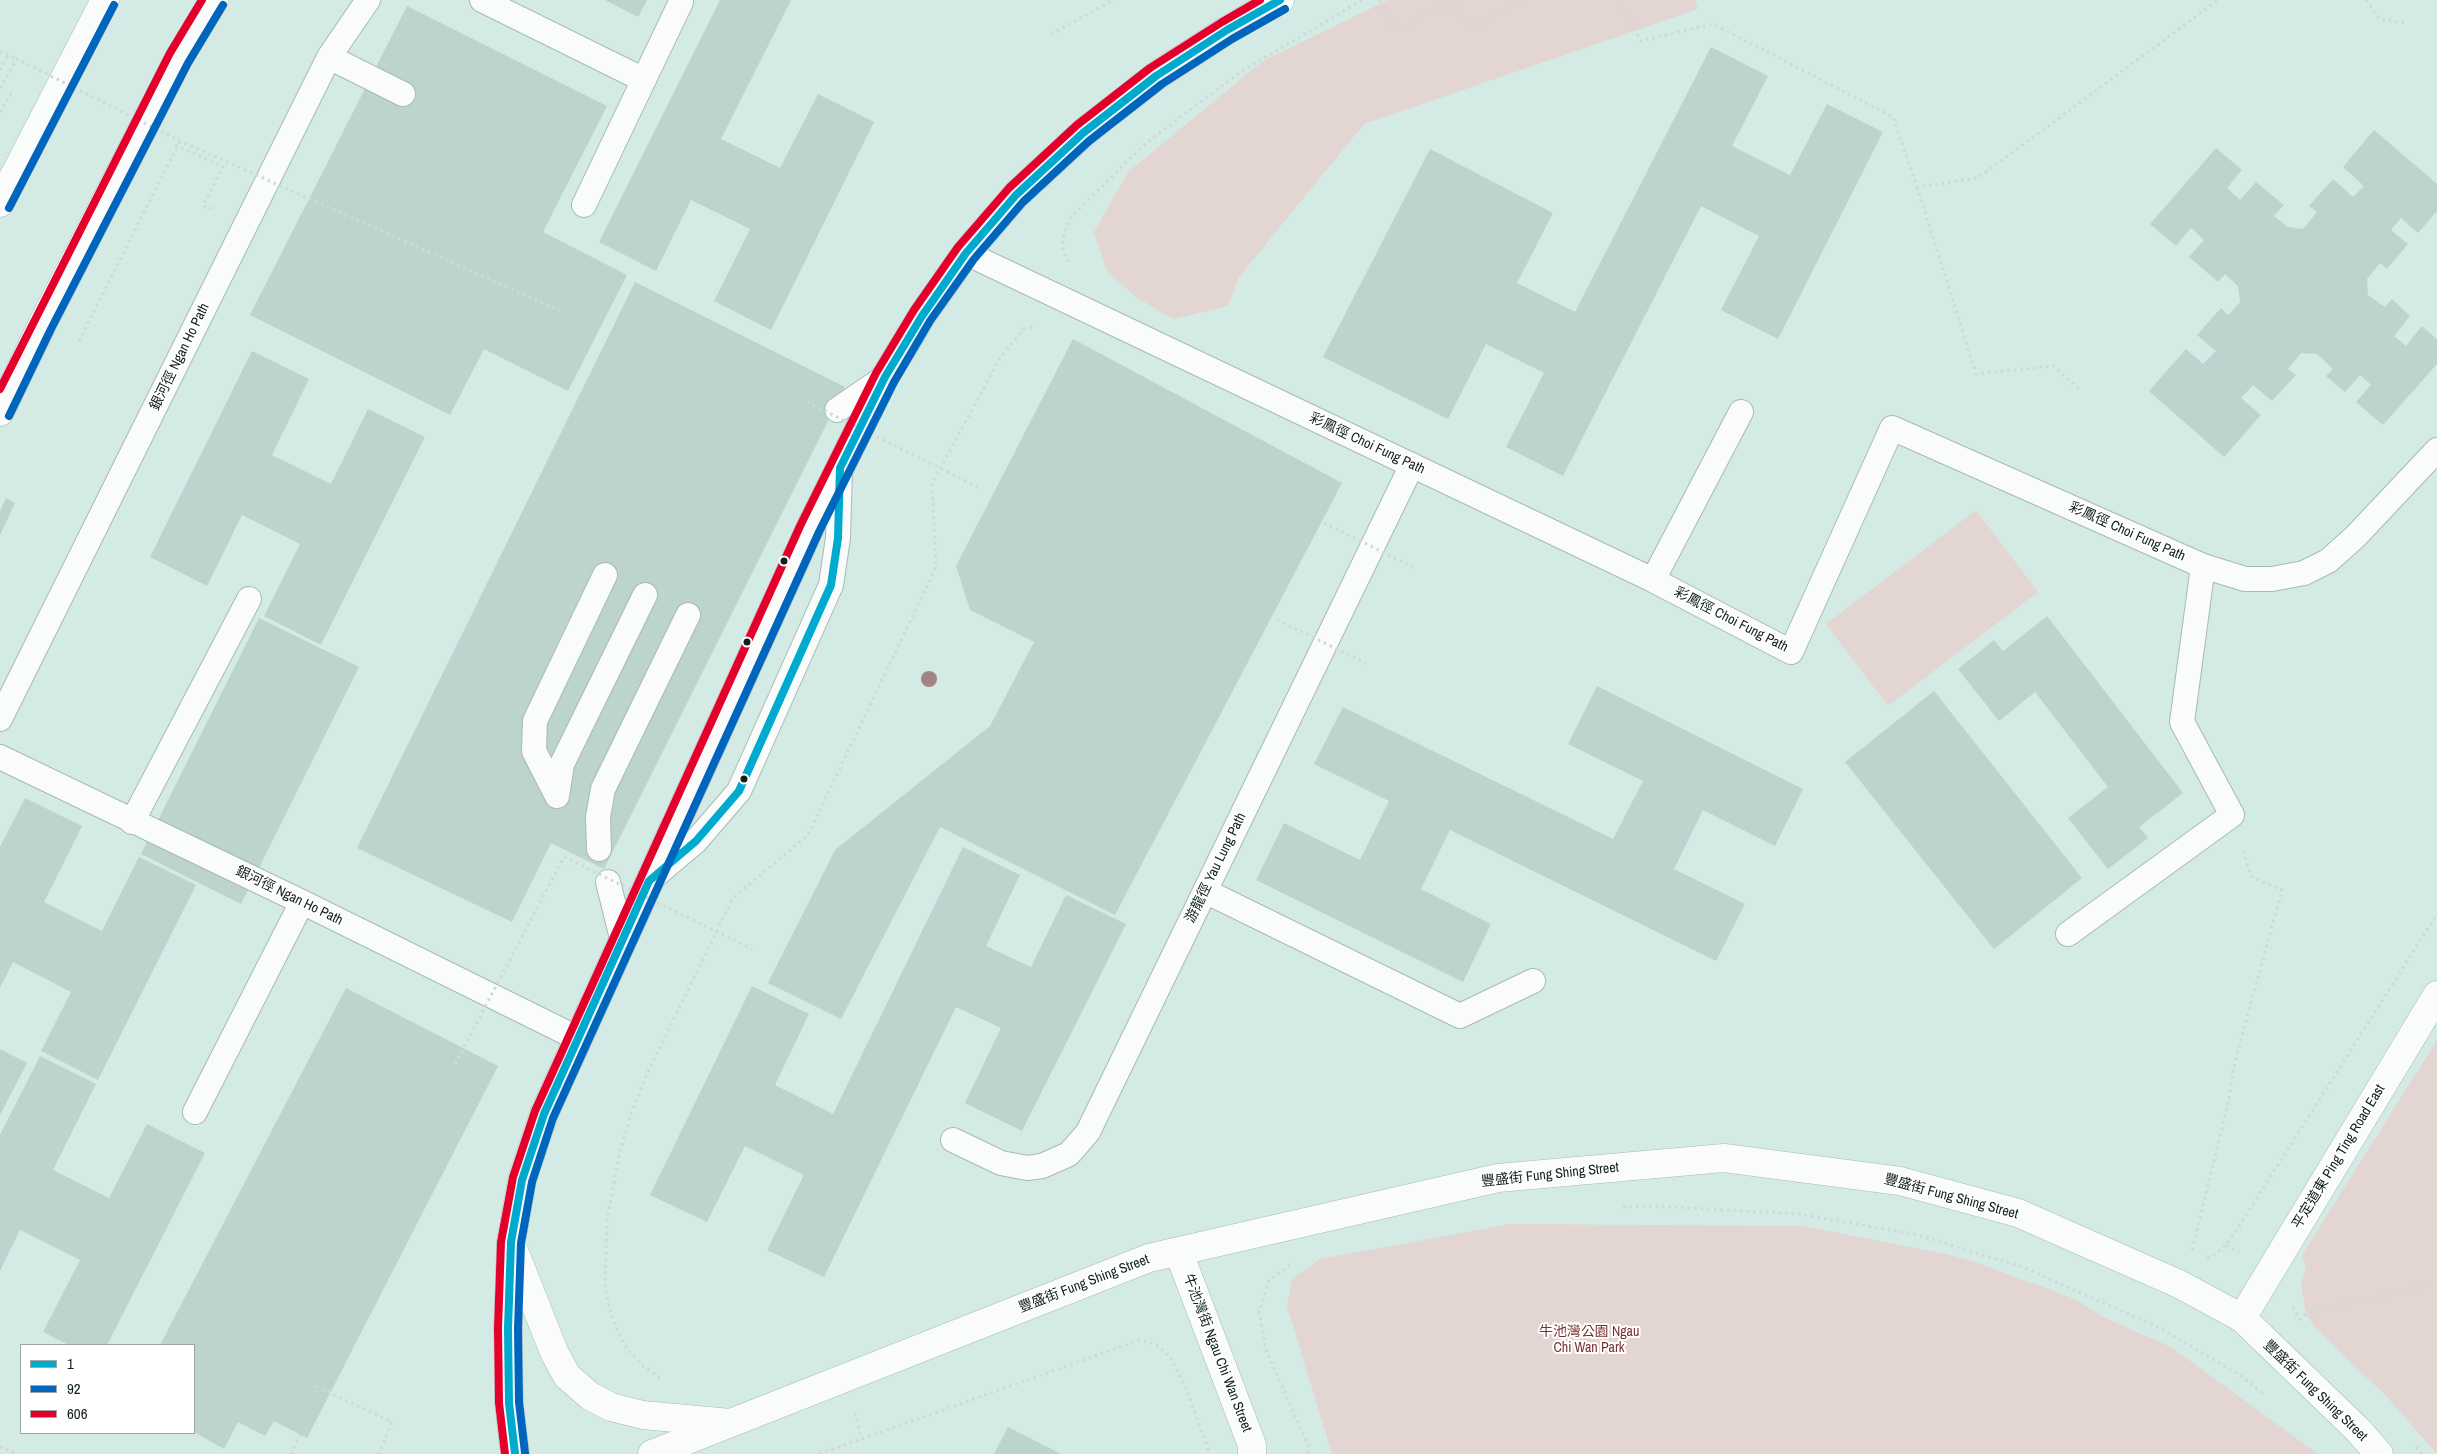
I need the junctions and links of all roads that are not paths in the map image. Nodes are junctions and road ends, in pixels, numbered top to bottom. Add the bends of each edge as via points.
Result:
1 (105, 0) edge
2 (214, 0) edge
3 (368, 0) edge
4 (482, 0) edge
5 (1280, 0) edge
6 (681, 2) dead end
7 (329, 57) junction
8 (644, 80) junction
9 (403, 94) dead end
10 (0, 203) edge
11 (584, 205) dead end
12 (966, 253) junction
13 (885, 377) junction
14 (837, 410) dead end
15 (0, 412) edge
16 (1741, 412) dead end
17 (2437, 450) edge
18 (1412, 465) junction
19 (840, 468) junction
20 (2203, 566) junction
21 (605, 576) dead end
22 (1653, 580) junction
23 (645, 595) dead end
24 (249, 599) dead end
25 (688, 616) dead end
26 (0, 719) edge
27 (0, 757) edge
28 (132, 822) junction
29 (599, 849) dead end
30 (649, 881) junction
31 (608, 882) dead end
32 (1205, 891) junction
33 (302, 902) junction
34 (2068, 934) dead end
35 (622, 938) junction
36 (1533, 981) dead end
37 (2437, 995) edge
38 (577, 1038) junction
39 (195, 1112) dead end
40 (953, 1140) dead end
41 (511, 1242) junction
42 (1179, 1253) junction
43 (2242, 1318) junction
44 (730, 1423) junction
45 (515, 1454) edge
46 (652, 1454) edge
47 (1252, 1454) edge
48 (2379, 1454) edge

1 - 10 main road
2 - 15 main road via 179,58
3 - 7 lane, 銀河徑 Ngan Ho Path
4 - 8 lane
5 - 12 main road via 1156,76 1083,133 1016,196
6 - 8 lane
7 - 9 lane
7 - 26 lane, 銀河徑 Ngan Ho Path
8 - 11 lane
12 - 13 main road
12 - 18 lane, 彩鳳徑 Choi Fung Path
13 - 14 lane
13 - 19 main road
16 - 22 lane
17 - 20 lane, 彩鳳徑 Choi Fung Path via 2356,538 2328,561 2304,573 2245,579
18 - 22 lane, 彩鳳徑 Choi Fung Path
18 - 32 lane, 游龍徑 Yau Lung Path
19 - 30 main road
19 - 30 lane via 838,538 831,585 739,791 696,841
20 - 22 lane, 彩鳳徑 Choi Fung Path via 1892,428 1791,652
20 - 34 lane via 2182,722 2232,815
21 - 23 lane via 535,721 534,751 557,796 562,764
24 - 28 lane
25 - 29 lane via 603,789 598,817
27 - 28 lane, 銀河徑 Ngan Ho Path
28 - 33 lane, 銀河徑 Ngan Ho Path
30 - 35 main road
31 - 35 lane
32 - 36 lane via 1460,1016
32 - 40 lane, 游龍徑 Yau Lung Path via 1088,1132 1069,1154 1042,1166 1027,1168 1001,1163
33 - 38 lane, 銀河徑 Ngan Ho Path
33 - 39 lane
35 - 38 main road
37 - 43 main road, 平定道東 Ping Ting Road East
38 - 41 main road via 544,1114 522,1180
41 - 44 main road via 554,1352 567,1376 590,1396 611,1407 644,1415
41 - 45 main road via 509,1403
42 - 43 main road, 豐盛街 Fung Shing Street via 1498,1178 1724,1158 1900,1181 2018,1213 2179,1284
42 - 44 main road, 豐盛街 Fung Shing Street via 1149,1258
42 - 47 main road, 牛池灣街 Ngau Chi Wan Street via 1252,1445
43 - 48 main road, 豐盛街 Fung Shing Street
44 - 46 main road, 豐盛街 Fung Shing Street

